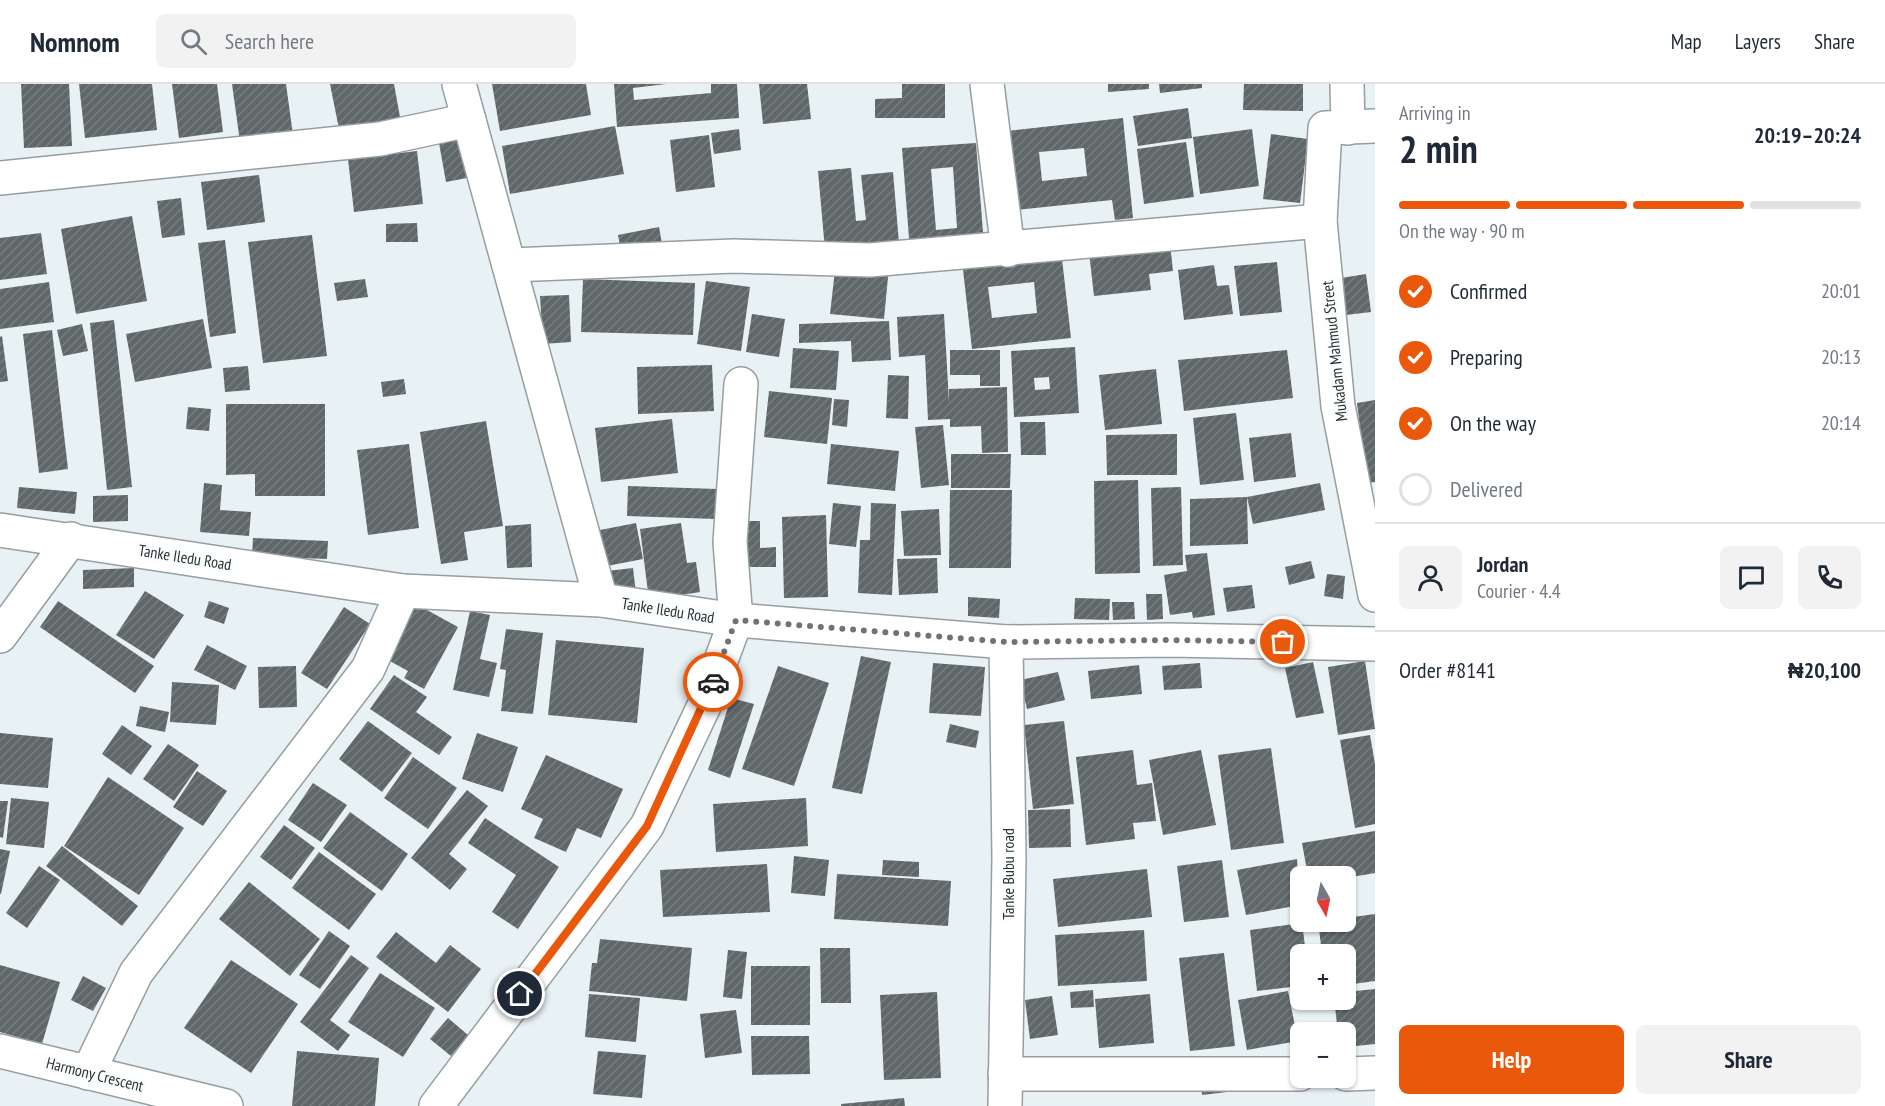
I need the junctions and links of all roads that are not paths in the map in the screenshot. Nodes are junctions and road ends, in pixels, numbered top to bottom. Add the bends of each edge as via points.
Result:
1 (459, 84) edge
2 (987, 84) edge
3 (1347, 84) edge
4 (469, 120) junction
5 (1362, 127) edge
6 (0, 178) edge
7 (1320, 221) junction
8 (1008, 250) junction
9 (511, 265) junction
10 (741, 384) dead end
11 (0, 530) edge
12 (71, 539) junction
13 (403, 591) junction
14 (1375, 594) edge
15 (601, 600) junction
16 (736, 620) junction
17 (0, 636) edge
18 (1006, 642) junction
19 (1375, 644) edge
20 (0, 1051) edge
21 (88, 1073) junction
22 (1375, 1073) edge
23 (1356, 1074) edge
24 (1290, 1075) edge
25 (1005, 1090) edge
26 (226, 1106) edge
27 (436, 1106) edge

1 - 4 street
2 - 8 street
3 - 5 street
4 - 6 street via 380,139
4 - 9 street
5 - 7 street, Mukadam Mahmud Street via 1325,128
7 - 8 street
7 - 14 street, Mukadam Mahmud Street via 1338,406
8 - 9 street via 870,260 734,256
9 - 15 street
10 - 16 street via 730,542
11 - 12 street, Tanke Iledu Road
12 - 13 street, Tanke Iledu Road
12 - 17 street
13 - 15 street, Tanke Iledu Road
13 - 21 street via 368,669 136,973
15 - 16 street, Tanke Iledu Road
16 - 18 street, Tanke Iledu Road
16 - 27 street via 704,706 647,826
18 - 19 street, Tanke Iledu Road
18 - 25 street, Tanke Bubu road via 1009,858
20 - 21 street, Harmony Crescent
21 - 26 street, Harmony Crescent
22 - 23 street
24 - 25 street

